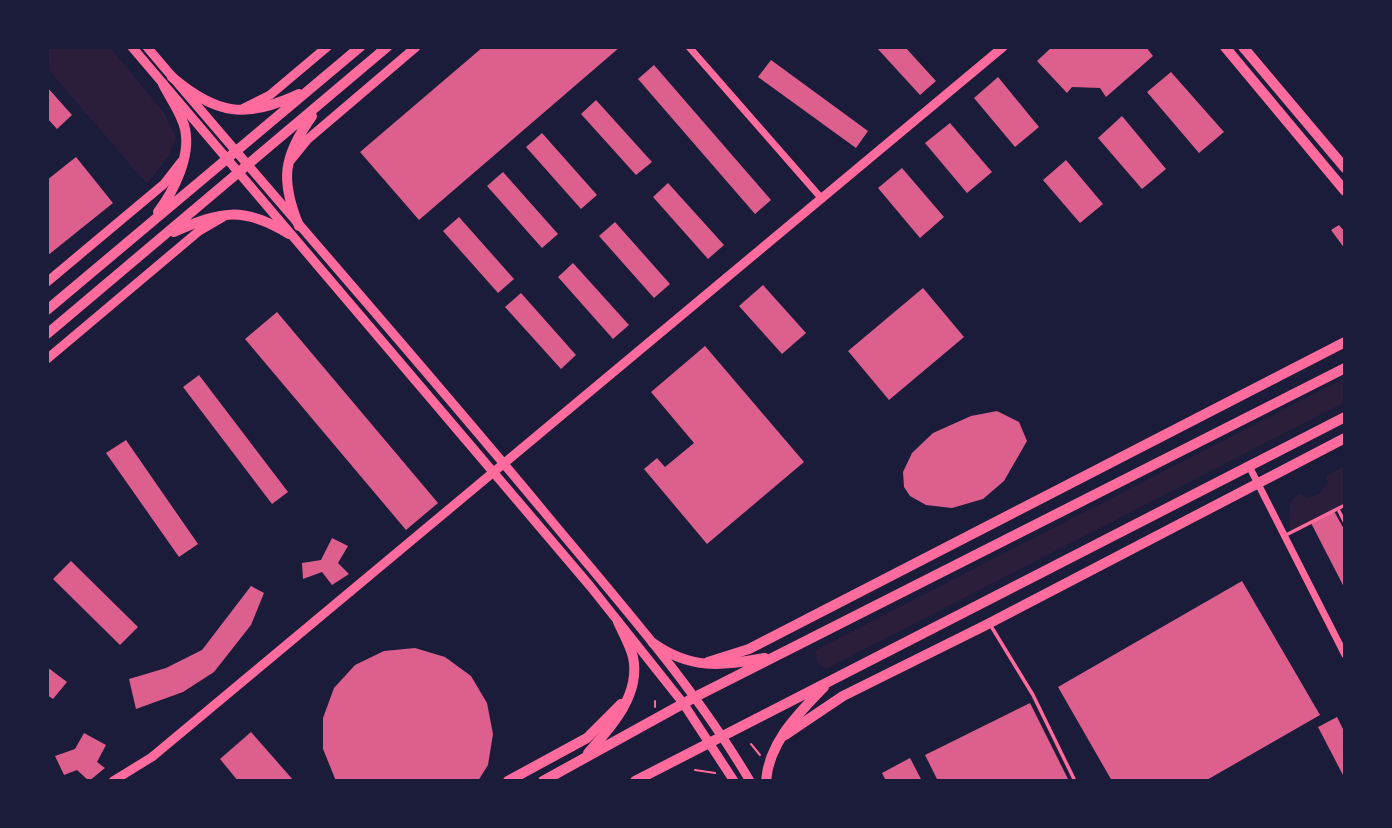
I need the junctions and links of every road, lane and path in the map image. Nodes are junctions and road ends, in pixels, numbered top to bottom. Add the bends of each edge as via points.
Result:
1 (132, 47) edge
2 (147, 47) edge
3 (327, 47) edge
4 (360, 47) edge
5 (387, 47) edge
6 (416, 47) edge
7 (689, 47) edge
8 (1003, 47) edge
9 (1225, 47) edge
10 (1243, 47) edge
11 (172, 77) junction
12 (163, 84) junction
13 (312, 88) junction
14 (323, 102) junction
15 (238, 110) junction
16 (236, 152) junction
17 (184, 157) junction
18 (226, 160) junction
19 (249, 166) junction
20 (286, 167) junction
21 (1345, 168) edge
22 (239, 175) junction
23 (1345, 191) edge
24 (822, 199) junction
25 (234, 212) junction
26 (299, 226) junction
27 (145, 228) junction
28 (289, 234) junction
29 (161, 238) junction
30 (47, 282) edge
31 (47, 310) edge
32 (47, 334) edge
33 (1345, 342) edge
34 (47, 359) edge
35 (1345, 361) edge
36 (1345, 368) edge
37 (1332, 374) junction
38 (1345, 417) edge
39 (1345, 438) edge
40 (505, 465) junction
41 (1250, 468) junction
42 (494, 474) junction
43 (1258, 484) junction
44 (1345, 505) edge
45 (1338, 509) junction
46 (1345, 523) edge
47 (1284, 537) junction
48 (618, 622) junction
49 (990, 624) junction
50 (653, 643) junction
51 (1345, 655) edge
52 (774, 657) junction
53 (704, 664) junction
54 (831, 681) junction
55 (630, 693) junction
56 (697, 696) junction
57 (683, 703) junction
58 (722, 733) junction
59 (779, 740) junction
60 (708, 741) junction
61 (751, 744) dead end
62 (761, 756) dead end
63 (583, 759) junction
64 (695, 770) dead end
65 (716, 773) dead end
66 (113, 781) edge
67 (508, 781) edge
68 (543, 781) edge
69 (635, 781) edge
70 (734, 781) edge
71 (750, 781) edge
72 (766, 781) edge
73 (1075, 781) edge

1 - 12 street
2 - 11 street
3 - 15 street via 270,95
4 - 13 main road
5 - 14 main road
6 - 20 street via 308,139
7 - 24 street
8 - 24 street
9 - 23 main road
10 - 21 main road
11 - 15 main road via 206,104
11 - 16 street
12 - 17 main road via 185,128
12 - 18 street
13 - 15 main road via 279,103
13 - 16 main road
14 - 19 main road
14 - 20 main road
16 - 18 main road
16 - 19 street
17 - 27 main road via 163,205
17 - 30 street via 164,184
18 - 22 street
18 - 27 main road
19 - 22 main road
19 - 26 street
20 - 26 main road via 288,199
22 - 28 street
22 - 29 main road
24 - 40 street
25 - 28 main road via 268,221
25 - 29 main road via 198,221
25 - 34 street via 199,231
26 - 40 street
27 - 31 main road
28 - 42 street
29 - 32 main road
33 - 53 main road via 750,649
35 - 37 main road
36 - 37 main road
37 - 52 main road
38 - 41 main road
39 - 43 main road
40 - 42 street
40 - 50 street
41 - 43 street
41 - 54 main road
42 - 48 street
42 - 66 street via 152,757
43 - 47 street
43 - 49 main road
44 - 45 lane
45 - 46 lane
45 - 47 lane
47 - 51 street
48 - 55 main road via 633,658
48 - 57 street
49 - 59 main road via 842,696
49 - 73 lane
50 - 53 main road via 673,657
50 - 56 street
52 - 53 main road
52 - 56 main road
54 - 58 main road
54 - 59 main road
55 - 63 main road via 621,712
55 - 67 main road via 587,738
56 - 57 main road
56 - 58 street
57 - 60 street
57 - 63 main road
58 - 60 main road
58 - 71 street
59 - 72 main road
60 - 69 main road
60 - 70 street
61 - 62 path
63 - 68 main road
64 - 65 path

